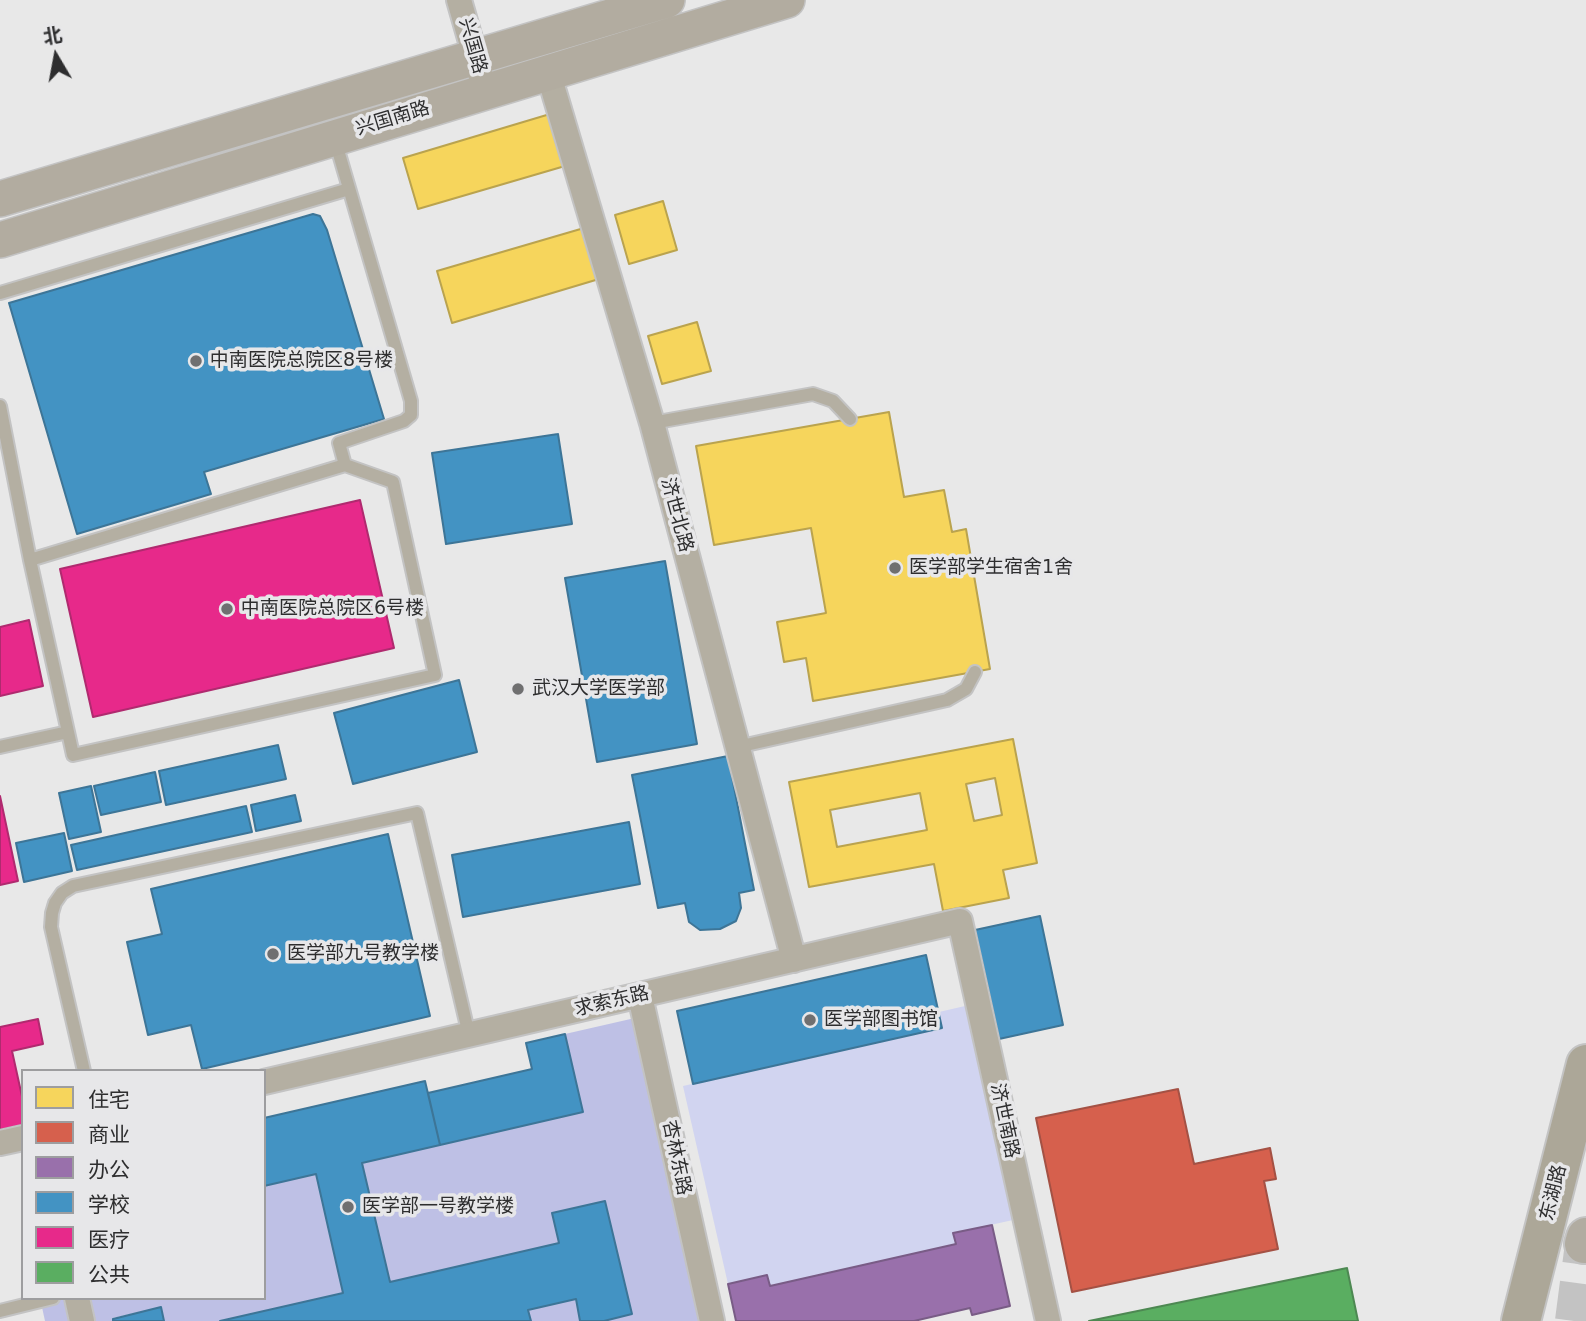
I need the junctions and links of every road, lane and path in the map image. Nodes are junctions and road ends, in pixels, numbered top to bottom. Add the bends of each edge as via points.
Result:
1 (459, 0) edge
2 (667, 0) edge
3 (787, 0) edge
4 (476, 58) junction
5 (548, 72) junction
6 (485, 91) junction
7 (334, 138) junction
8 (349, 189) junction
9 (0, 199) edge
10 (0, 240) edge
11 (0, 293) edge
12 (0, 406) edge
13 (850, 419) dead end
14 (652, 423) junction
15 (345, 466) junction
16 (30, 560) junction
17 (975, 672) dead end
18 (68, 732) junction
19 (0, 747) edge
20 (737, 747) junction
21 (960, 921) joint
22 (794, 960) junction
23 (640, 996) junction
24 (469, 1035) junction
25 (1586, 1064) edge
26 (84, 1069) edge
27 (266, 1082) edge
28 (21, 1138) edge
29 (0, 1143) edge
30 (1539, 1248) junction
31 (45, 1300) edge
32 (77, 1300) edge
33 (0, 1311) edge
34 (82, 1321) edge
35 (712, 1321) edge
36 (1048, 1321) edge
37 (1521, 1321) edge
38 (1535, 1321) edge

1 - 4 street, 兴国路
2 - 4 main road, 兴国南路
3 - 5 main road, 兴国南路
4 - 6 street, 兴国路
4 - 9 main road, 兴国南路
5 - 6 main road, 兴国南路
5 - 14 street, 济世北路
6 - 7 main road, 兴国南路
7 - 8 lane
7 - 10 main road, 兴国南路
8 - 11 lane
8 - 15 lane via 412,411 404,421 339,443
12 - 16 lane
13 - 14 lane via 832,401 813,394
14 - 20 street, 济世北路
15 - 16 lane
15 - 18 lane via 393,481 435,675 73,755
16 - 18 lane
17 - 20 lane via 966,689 947,700
18 - 19 lane
20 - 22 street, 济世北路
21 - 22 street, 求索东路
21 - 36 street, 济世南路
22 - 23 street, 求索东路
23 - 24 street, 求索东路
23 - 35 street, 杏林东路
24 - 26 lane via 418,813 72,886 62,893 55,903 51,927
24 - 27 street, 求索东路
25 - 30 main road, 东湖路
28 - 29 street
30 - 37 main road, 东湖路
30 - 38 main road
31 - 33 lane
32 - 34 street

